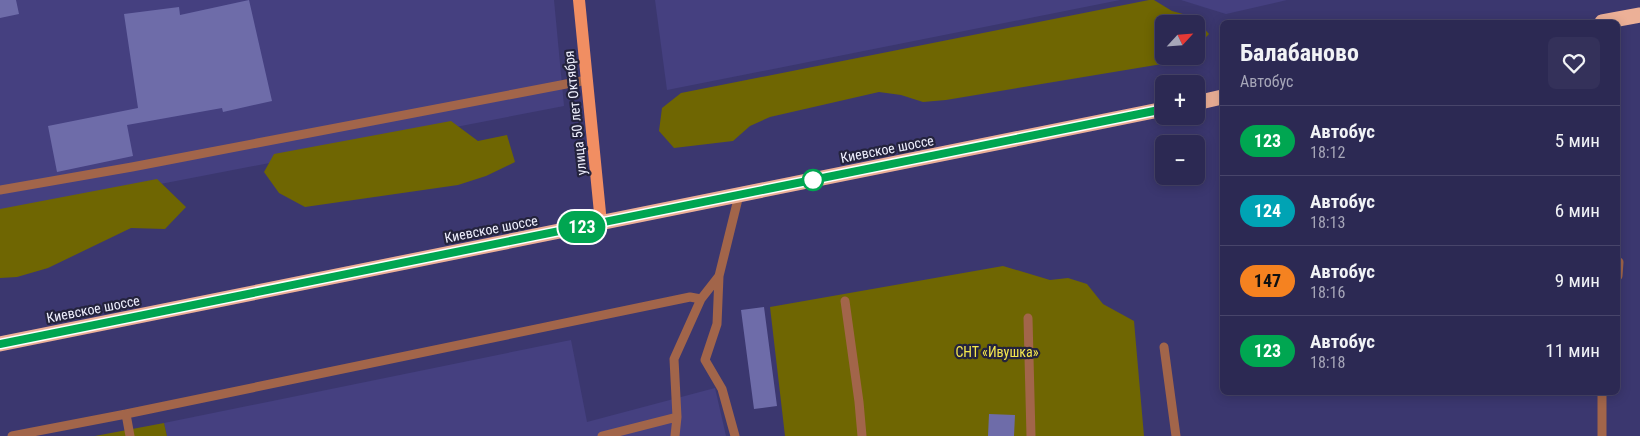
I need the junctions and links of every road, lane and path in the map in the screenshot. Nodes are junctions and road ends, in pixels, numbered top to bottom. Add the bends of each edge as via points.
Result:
1 (579, 0) edge
2 (1640, 15) edge
3 (1613, 20) edge
4 (587, 80) junction
5 (1220, 98) edge
6 (1205, 101) edge
7 (1155, 111) edge
8 (0, 190) edge
9 (739, 195) junction
10 (601, 223) junction
11 (719, 276) junction
12 (701, 299) junction
13 (845, 301) dead end
14 (1028, 318) dead end
15 (0, 344) edge
16 (1164, 346) dead end
17 (1602, 395) edge
18 (126, 414) junction
19 (677, 416) junction
20 (12, 436) edge
21 (130, 436) edge
22 (602, 436) edge
23 (674, 436) edge
24 (736, 436) edge
25 (862, 436) edge
26 (1031, 436) edge
27 (1176, 436) edge
28 (1602, 436) edge

1 - 4 main road, улица 50 лет Октября
2 - 3 highway
4 - 8 lane
4 - 10 main road, улица 50 лет Октября
5 - 6 highway
7 - 9 highway, Киевское шоссе
9 - 10 highway, Киевское шоссе
9 - 11 lane
10 - 15 highway, Киевское шоссе
11 - 12 lane
11 - 24 lane via 717,324 705,360 722,389
12 - 18 lane via 690,297
12 - 19 lane via 674,359
13 - 25 lane
14 - 26 lane
16 - 27 lane
17 - 28 lane
18 - 20 lane
18 - 21 lane
19 - 22 lane
19 - 23 lane

